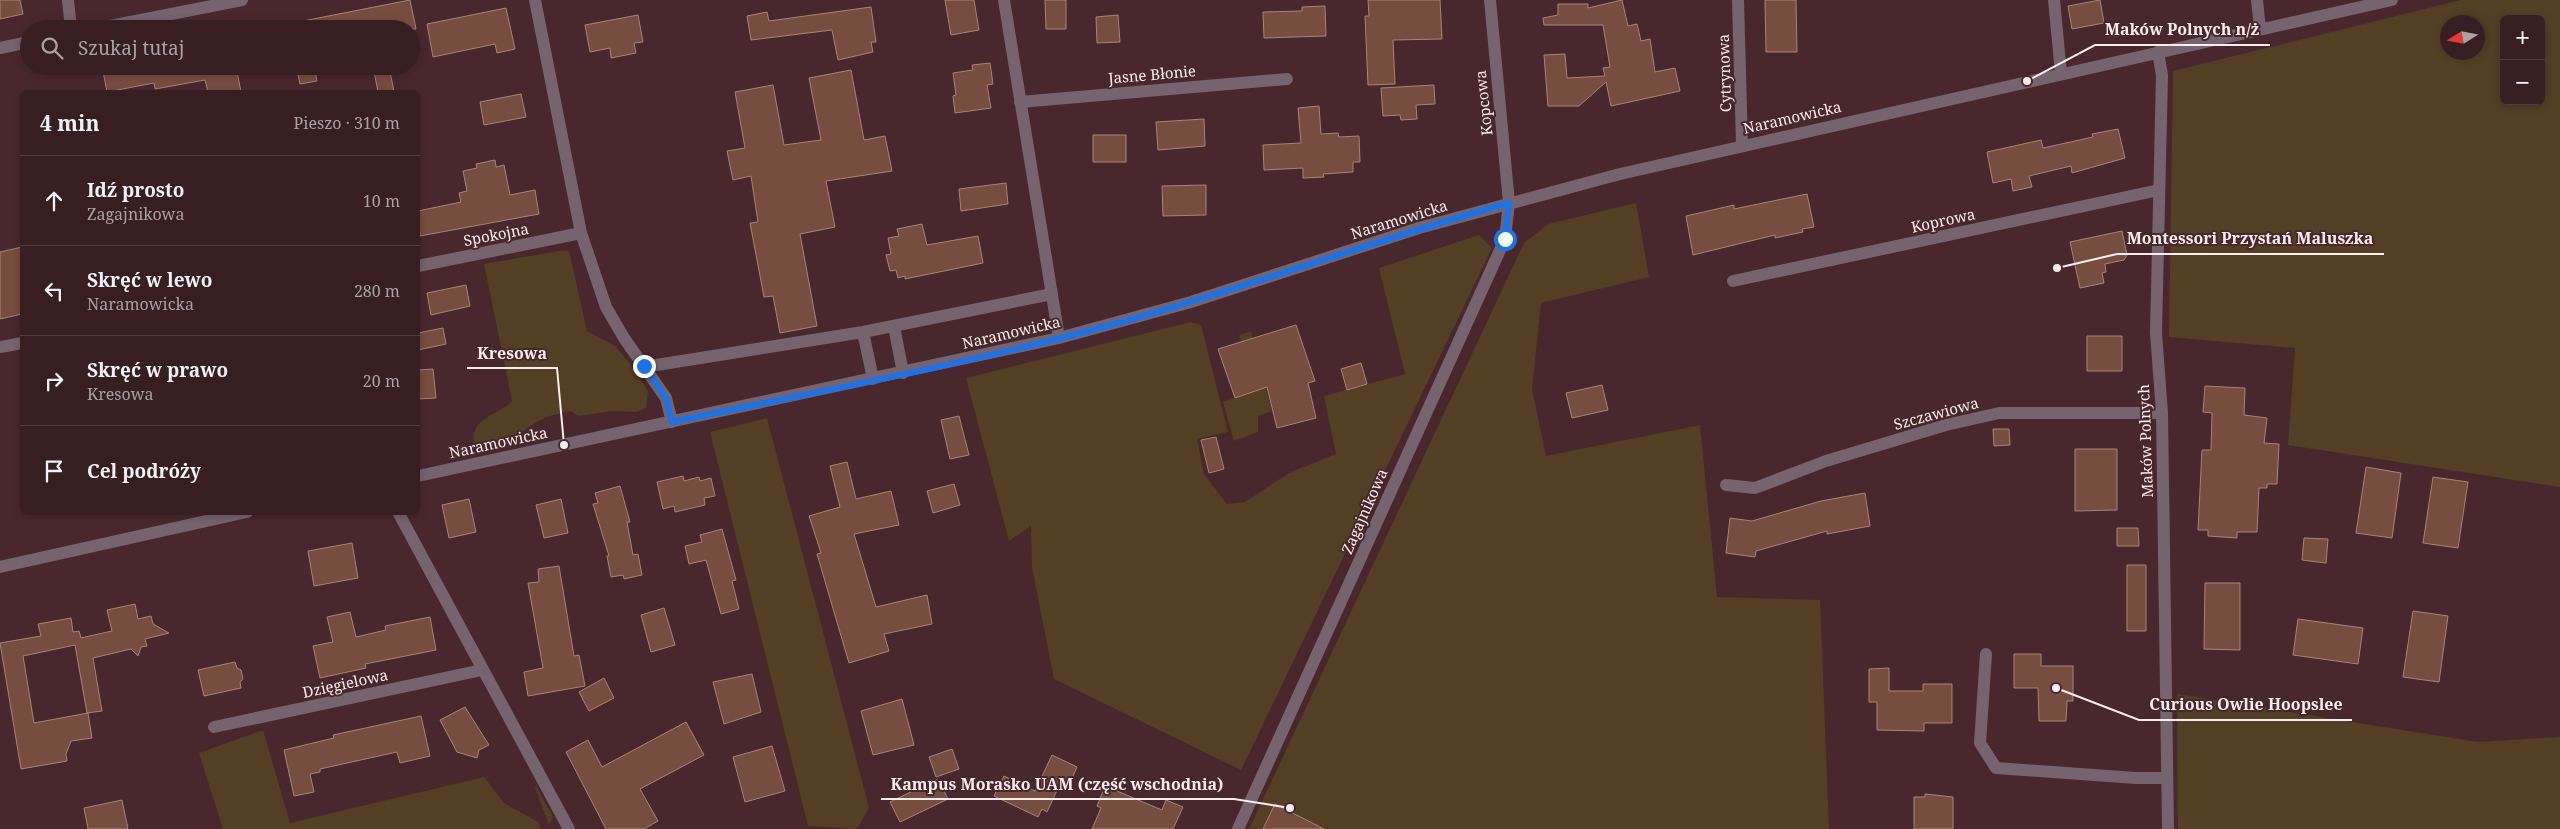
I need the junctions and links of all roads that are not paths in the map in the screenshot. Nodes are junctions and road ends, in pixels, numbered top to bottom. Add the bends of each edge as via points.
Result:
1 (68, 0) edge
2 (242, 0) edge
3 (534, 0) edge
4 (1004, 0) edge
5 (1490, 0) edge
6 (1738, 0) edge
7 (2054, 0) edge
8 (2256, 0) edge
9 (2392, 0) edge
10 (70, 20) edge
11 (141, 20) edge
12 (2260, 29) junction
13 (20, 44) edge
14 (0, 48) edge
15 (2158, 52) junction
16 (2061, 73) junction
17 (1287, 79) dead end
18 (1020, 102) junction
19 (1742, 145) junction
20 (2159, 190) junction
21 (1509, 203) junction
22 (581, 233) junction
23 (420, 266) edge
24 (1733, 281) dead end
25 (1052, 294) junction
26 (894, 326) junction
27 (863, 332) junction
28 (1059, 338) junction
29 (20, 343) edge
30 (0, 347) edge
31 (644, 366) junction
32 (903, 372) junction
33 (873, 379) junction
34 (2162, 413) junction
35 (672, 422) junction
36 (420, 476) edge
37 (1726, 485) dead end
38 (234, 515) edge
39 (400, 515) edge
40 (0, 567) edge
41 (1986, 654) dead end
42 (482, 670) junction
43 (214, 727) dead end
44 (2167, 778) junction
45 (569, 829) edge
46 (1238, 829) edge
47 (2168, 829) edge

1 - 10 street
2 - 11 street
3 - 22 street
4 - 18 street
5 - 21 street, Kopcowa
6 - 19 street, Cytrynowa
7 - 16 street
8 - 12 street
9 - 12 street, Naramowicka
12 - 15 street, Naramowicka
13 - 14 street
15 - 16 street, Naramowicka
15 - 20 street, Maków Polnych via 2162,75
16 - 19 street, Naramowicka
17 - 18 street, Jasne Błonie
18 - 25 street
19 - 21 street, Naramowicka
20 - 24 street, Koprowa
20 - 34 street, Maków Polnych via 2156,333
21 - 28 street, Naramowicka via 1419,228 1192,302
21 - 46 street, Zagajnikowa via 1505,239
22 - 23 street, Spokojna
22 - 31 street via 606,307
25 - 26 street
25 - 28 street
26 - 27 street
26 - 32 street
27 - 31 street
27 - 33 street
28 - 32 street, Naramowicka
29 - 30 street
31 - 35 street via 666,398
32 - 33 street, Naramowicka
33 - 35 street, Naramowicka
34 - 37 street, Szczawiowa via 1999,413 1946,425 1826,461 1755,488
34 - 44 street, Maków Polnych
35 - 36 street, Naramowicka
38 - 40 street
39 - 42 street
41 - 44 street via 1980,743 1996,768
42 - 43 street, Dzięgielowa
42 - 45 street
44 - 47 street, Maków Polnych

